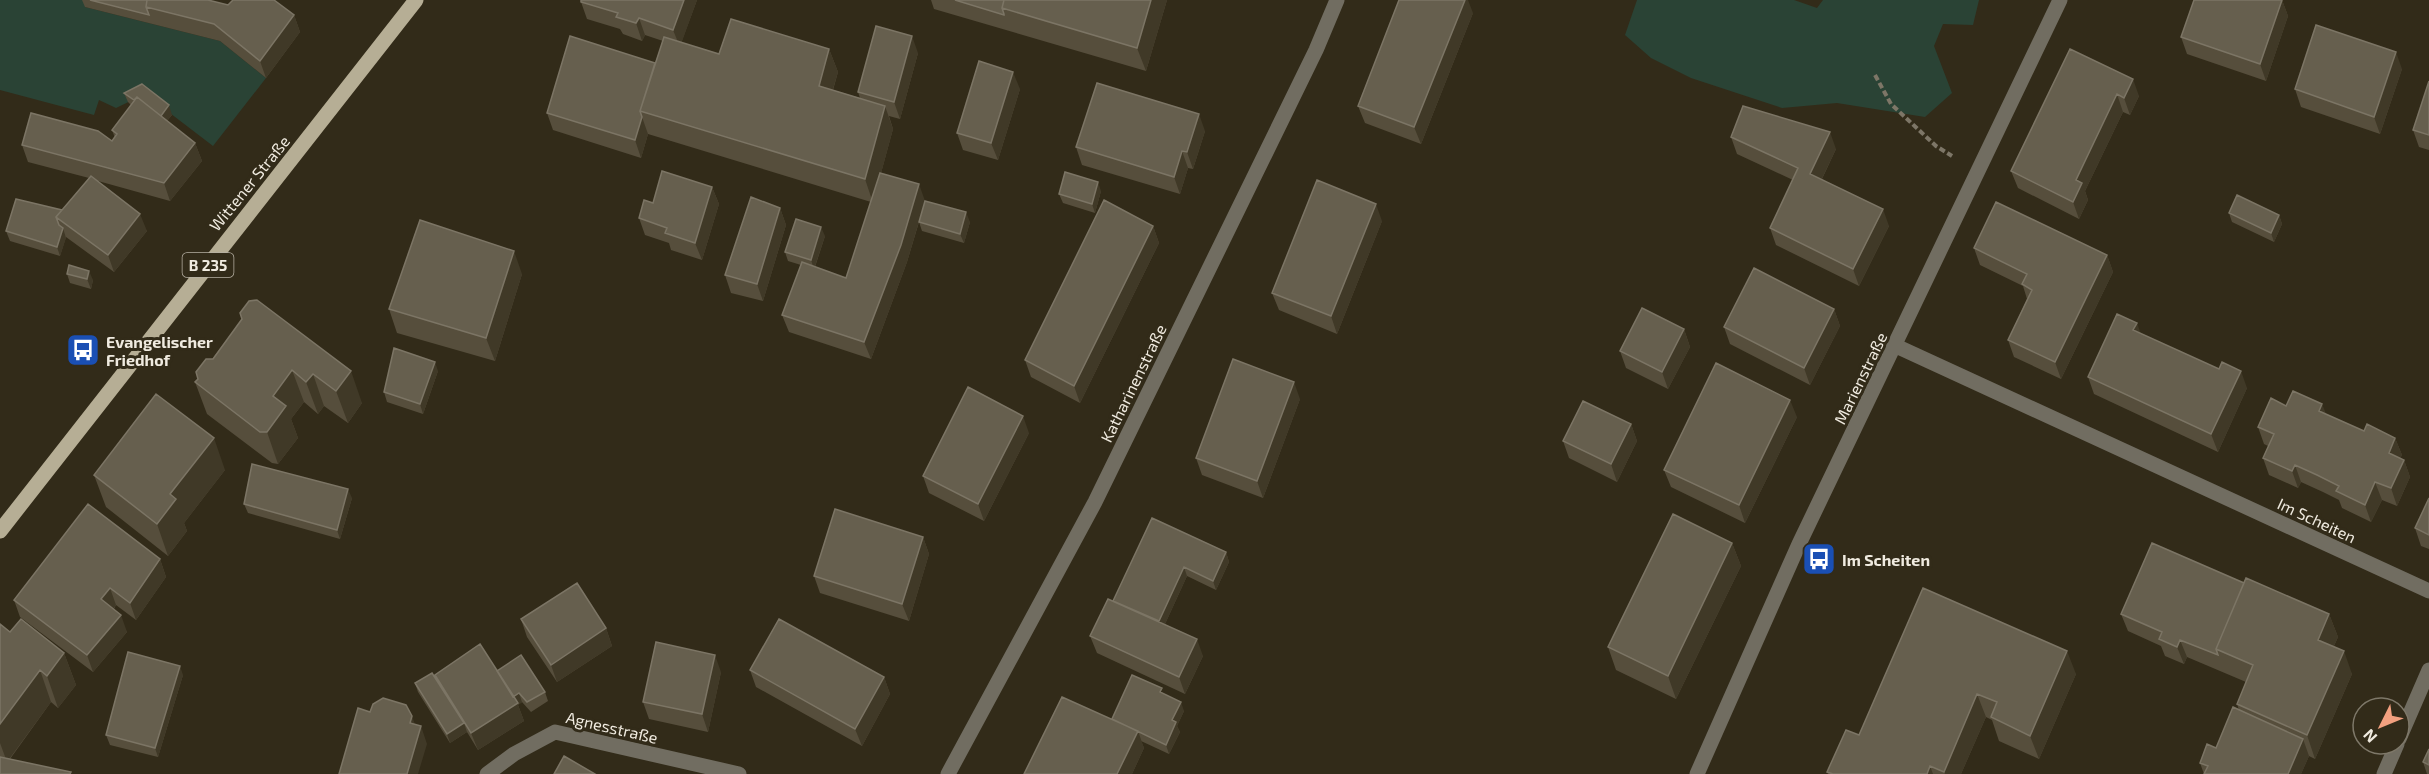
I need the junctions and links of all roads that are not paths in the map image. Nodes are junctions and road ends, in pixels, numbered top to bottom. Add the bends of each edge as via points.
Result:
1 (416, 0) edge
2 (1337, 0) edge
3 (2061, 0) edge
4 (1896, 346) junction
5 (0, 531) edge
6 (2429, 591) edge
7 (2429, 670) edge
8 (2411, 711) edge
9 (2392, 756) edge
10 (487, 774) edge
11 (739, 774) edge
12 (948, 774) edge
13 (1697, 774) edge
14 (2384, 774) edge

1 - 5 main road, Wittener Straße / B 235
2 - 12 street, Katharinenstraße via 1095,502
3 - 4 street, Marienstraße
4 - 6 street, Im Scheiten
4 - 13 street, Marienstraße via 1799,544
7 - 8 street
9 - 14 street
10 - 11 street, Agnesstraße via 555,732

